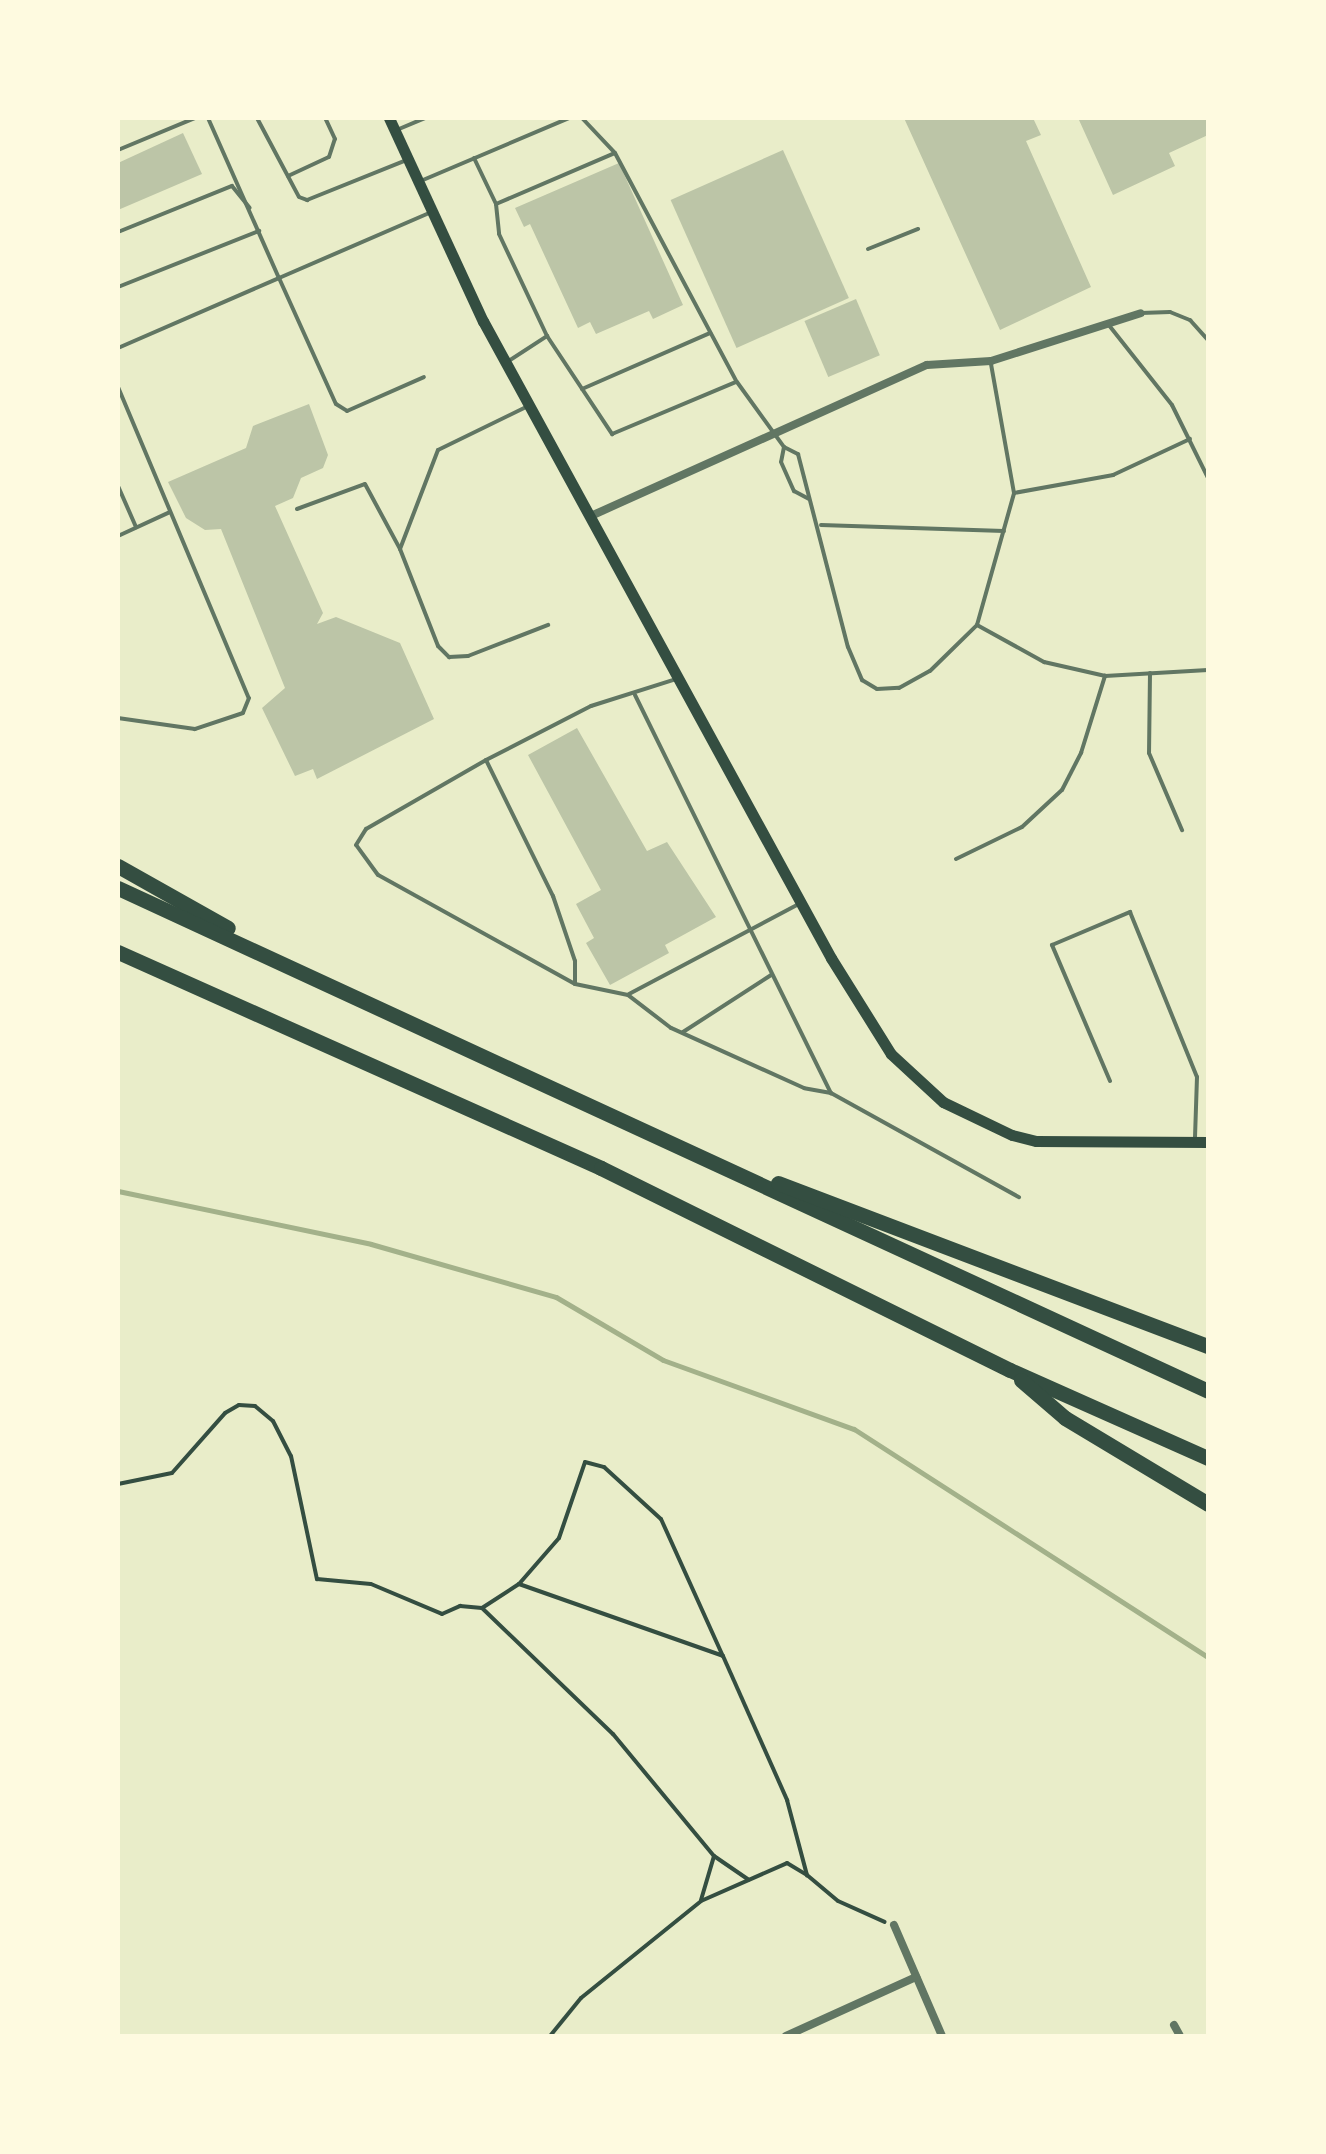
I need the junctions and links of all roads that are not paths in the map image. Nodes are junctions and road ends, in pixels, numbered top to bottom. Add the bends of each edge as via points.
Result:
1 (195, 118) edge
2 (208, 118) edge
3 (257, 118) edge
4 (324, 118) edge
5 (389, 118) edge
6 (426, 118) edge
7 (570, 118) edge
8 (582, 118) edge
9 (395, 130) junction
10 (118, 150) edge
11 (614, 153) junction
12 (474, 158) junction
13 (408, 160) junction
14 (288, 176) junction
15 (419, 182) junction
16 (496, 204) junction
17 (253, 212) junction
18 (432, 212) junction
19 (918, 229) dead end
20 (260, 230) junction
21 (118, 232) edge
22 (868, 249) dead end
23 (279, 278) junction
24 (118, 287) edge
25 (1141, 313) joint
26 (1108, 324) junction
27 (710, 332) junction
28 (547, 336) junction
29 (1208, 340) edge
30 (118, 348) edge
31 (990, 361) junction
32 (506, 362) junction
33 (424, 377) dead end
34 (737, 382) junction
35 (118, 387) edge
36 (582, 389) junction
37 (530, 404) junction
38 (774, 434) junction
39 (1190, 439) junction
40 (784, 448) junction
41 (1208, 478) edge
42 (118, 486) edge
43 (1014, 494) junction
44 (810, 500) junction
45 (298, 509) dead end
46 (170, 512) junction
47 (594, 515) junction
48 (821, 525) junction
49 (136, 528) junction
50 (1004, 531) junction
51 (118, 536) edge
52 (400, 550) junction
53 (548, 625) dead end
54 (978, 625) junction
55 (1208, 670) edge
56 (1150, 673) junction
57 (1105, 676) junction
58 (680, 678) junction
59 (635, 695) junction
60 (118, 718) edge
61 (486, 760) junction
62 (1182, 830) dead end
63 (956, 859) dead end
64 (118, 866) edge
65 (118, 888) edge
66 (802, 904) junction
67 (746, 928) junction
68 (118, 952) edge
69 (771, 975) junction
70 (575, 984) junction
71 (327, 985) junction
72 (628, 995) junction
73 (681, 1032) junction
74 (1110, 1081) dead end
75 (831, 1093) junction
76 (643, 1129) junction
77 (1194, 1142) junction
78 (1208, 1142) edge
79 (1020, 1197) dead end
80 (1208, 1346) edge
81 (1010, 1370) junction
82 (1208, 1391) edge
83 (1208, 1458) edge
84 (1208, 1504) edge
85 (894, 1926) road end
86 (916, 1977) junction
87 (1174, 2025) dead end
88 (786, 2036) edge
89 (942, 2036) edge
90 (1180, 2036) edge

1 - 10 lane
2 - 17 lane
3 - 14 lane
4 - 14 lane via 335,139 330,157
5 - 9 main road
6 - 9 lane
7 - 12 lane
8 - 11 lane
9 - 13 main road
11 - 16 lane
11 - 27 lane
12 - 15 lane
12 - 16 lane
13 - 14 lane via 307,200
13 - 15 main road
15 - 18 main road
16 - 28 lane
17 - 20 lane
17 - 21 lane via 232,186
18 - 23 lane
18 - 32 main road
19 - 22 lane
20 - 23 lane
20 - 24 lane
23 - 30 lane
23 - 33 lane via 336,404 347,411
25 - 26 street
25 - 29 lane via 1170,312
26 - 31 street
26 - 39 lane via 1172,405
27 - 34 lane
27 - 36 lane
28 - 32 lane
28 - 36 lane
31 - 38 street via 927,364
31 - 43 lane
32 - 37 main road
34 - 36 lane via 612,434
34 - 38 lane
35 - 46 lane
37 - 47 main road
37 - 52 lane via 438,450
38 - 40 lane
38 - 47 street
39 - 41 lane
39 - 43 lane via 1113,476
40 - 44 lane via 798,454
40 - 44 lane via 780,462 794,491
42 - 49 lane
43 - 50 lane
44 - 48 lane
45 - 52 lane via 365,484
46 - 49 lane
46 - 60 lane via 248,705 230,720 194,729
47 - 58 main road
48 - 50 lane
48 - 54 lane via 862,680 877,689 899,688 930,671
49 - 51 lane
50 - 54 lane
52 - 53 lane via 448,657 468,656
54 - 57 lane via 1044,662
55 - 56 lane
56 - 57 lane
56 - 62 lane via 1149,753
57 - 63 lane via 1062,790 1022,827
58 - 59 lane
58 - 66 main road
59 - 61 lane via 591,706
59 - 67 lane
61 - 70 lane via 552,896 575,961
61 - 70 lane via 366,829 356,845 378,875
64 - 71 highway
65 - 71 highway
66 - 67 lane
66 - 77 main road via 891,1054 943,1102 1036,1141
67 - 69 lane
67 - 72 lane
68 - 81 highway via 601,1168
69 - 73 lane
69 - 75 lane
70 - 72 lane
71 - 76 highway
72 - 73 lane
73 - 75 lane via 804,1088
74 - 77 lane via 1052,945 1130,912 1197,1077
75 - 79 lane
76 - 80 highway
76 - 82 highway
77 - 78 main road
81 - 83 highway
81 - 84 highway via 1065,1418
85 - 86 street
86 - 88 street
86 - 89 street
87 - 90 street

